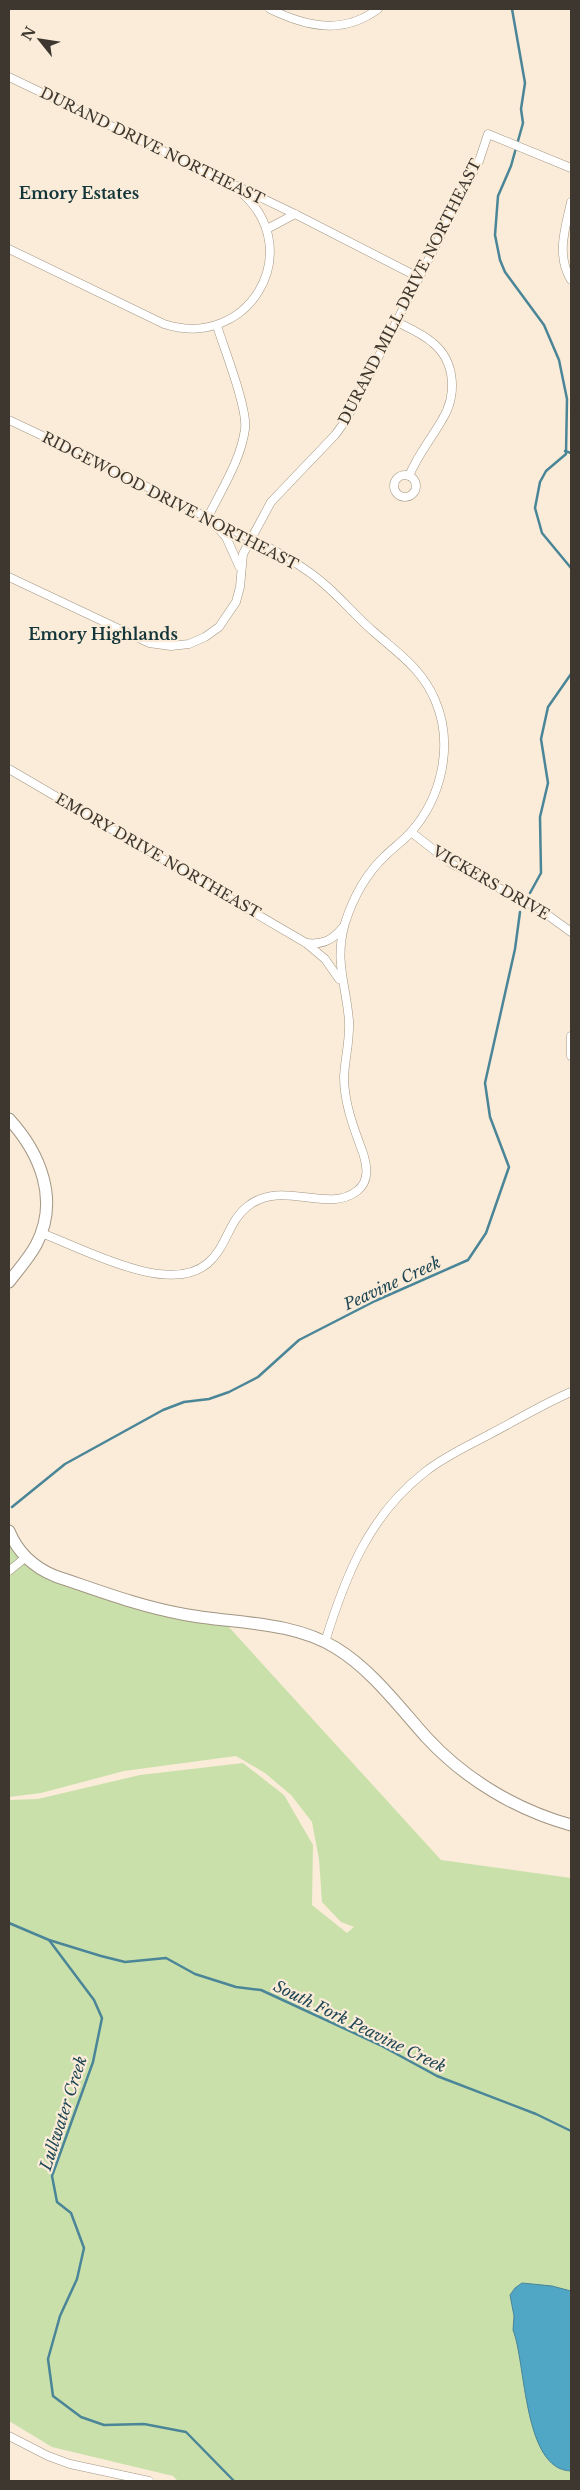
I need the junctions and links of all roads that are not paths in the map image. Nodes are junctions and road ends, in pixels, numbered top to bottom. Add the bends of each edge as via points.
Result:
1 (270, 9) edge
2 (378, 9) edge
3 (9, 77) edge
4 (571, 168) edge
5 (238, 189) junction
6 (571, 202) edge
7 (295, 214) junction
8 (267, 229) junction
9 (9, 249) edge
10 (418, 277) junction
11 (571, 280) edge
12 (397, 322) junction
13 (217, 326) junction
14 (9, 420) edge
15 (409, 476) dead end
16 (208, 517) junction
17 (252, 539) junction
18 (240, 568) junction
19 (9, 577) edge
20 (9, 769) edge
21 (411, 832) junction
22 (345, 925) junction
23 (571, 932) edge
24 (306, 943) junction
25 (344, 993) junction
26 (571, 1036) edge
27 (571, 1056) edge
28 (9, 1119) edge
29 (41, 1233) junction
30 (9, 1282) edge
31 (571, 1392) edge
32 (9, 1531) edge
33 (26, 1557) junction
34 (9, 1571) edge
35 (325, 1642) junction
36 (571, 1825) edge
37 (9, 2436) edge
38 (149, 2481) edge

1 - 2 street via 306,24 336,27 360,20
3 - 5 street, DURAND DRIVE NORTHEAST
4 - 10 street, DURAND MILL DRIVE NORTHEAST via 488,134 479,160
5 - 7 street, DURAND DRIVE NORTHEAST
5 - 8 street via 256,207
6 - 11 street via 562,248
7 - 8 street, DURAND DRIVE NORTHEAST
7 - 10 street, DURAND DRIVE NORTHEAST
8 - 13 street via 269,260 261,287 241,312
9 - 13 street via 164,324 189,329
10 - 12 street, DURAND MILL DRIVE NORTHEAST
12 - 15 street via 435,344 452,378 450,406
12 - 17 street, DURAND MILL DRIVE NORTHEAST via 341,428 275,496
13 - 16 street via 243,410 245,429 239,452
14 - 16 street, RIDGEWOOD DRIVE NORTHEAST
16 - 17 street, RIDGEWOOD DRIVE NORTHEAST
16 - 18 street via 226,537
17 - 18 street, DURAND MILL DRIVE NORTHEAST via 243,554
17 - 21 street, RIDGEWOOD DRIVE NORTHEAST via 282,554 321,581 407,658 435,699 442,727 442,768 431,802
18 - 19 street via 238,594 224,621 198,641 171,646 141,640
20 - 24 street, EMORY DRIVE NORTHEAST
21 - 22 street, RIDGEWOOD DRIVE NORTHEAST via 371,872 357,893
21 - 23 street, VICKERS DRIVE via 452,864 538,908
22 - 24 street via 329,941
22 - 25 street, RIDGEWOOD DRIVE NORTHEAST via 340,960
24 - 25 street, EMORY DRIVE NORTHEAST via 331,966
25 - 29 street, RIDGEWOOD DRIVE NORTHEAST via 349,1038 344,1075 346,1094 366,1165 366,1178 358,1190 335,1199 292,1194 260,1198 236,1216 218,1253 211,1260 196,1271 178,1276 147,1273
26 - 27 street
28 - 29 street via 32,1148 43,1171 47,1201
29 - 30 street
31 - 35 street via 438,1463 401,1493 359,1550 340,1594
32 - 33 street
33 - 34 street
33 - 35 street via 45,1571 149,1607 281,1628
35 - 36 street via 359,1665 429,1740 483,1786 523,1808
37 - 38 street via 70,2464

